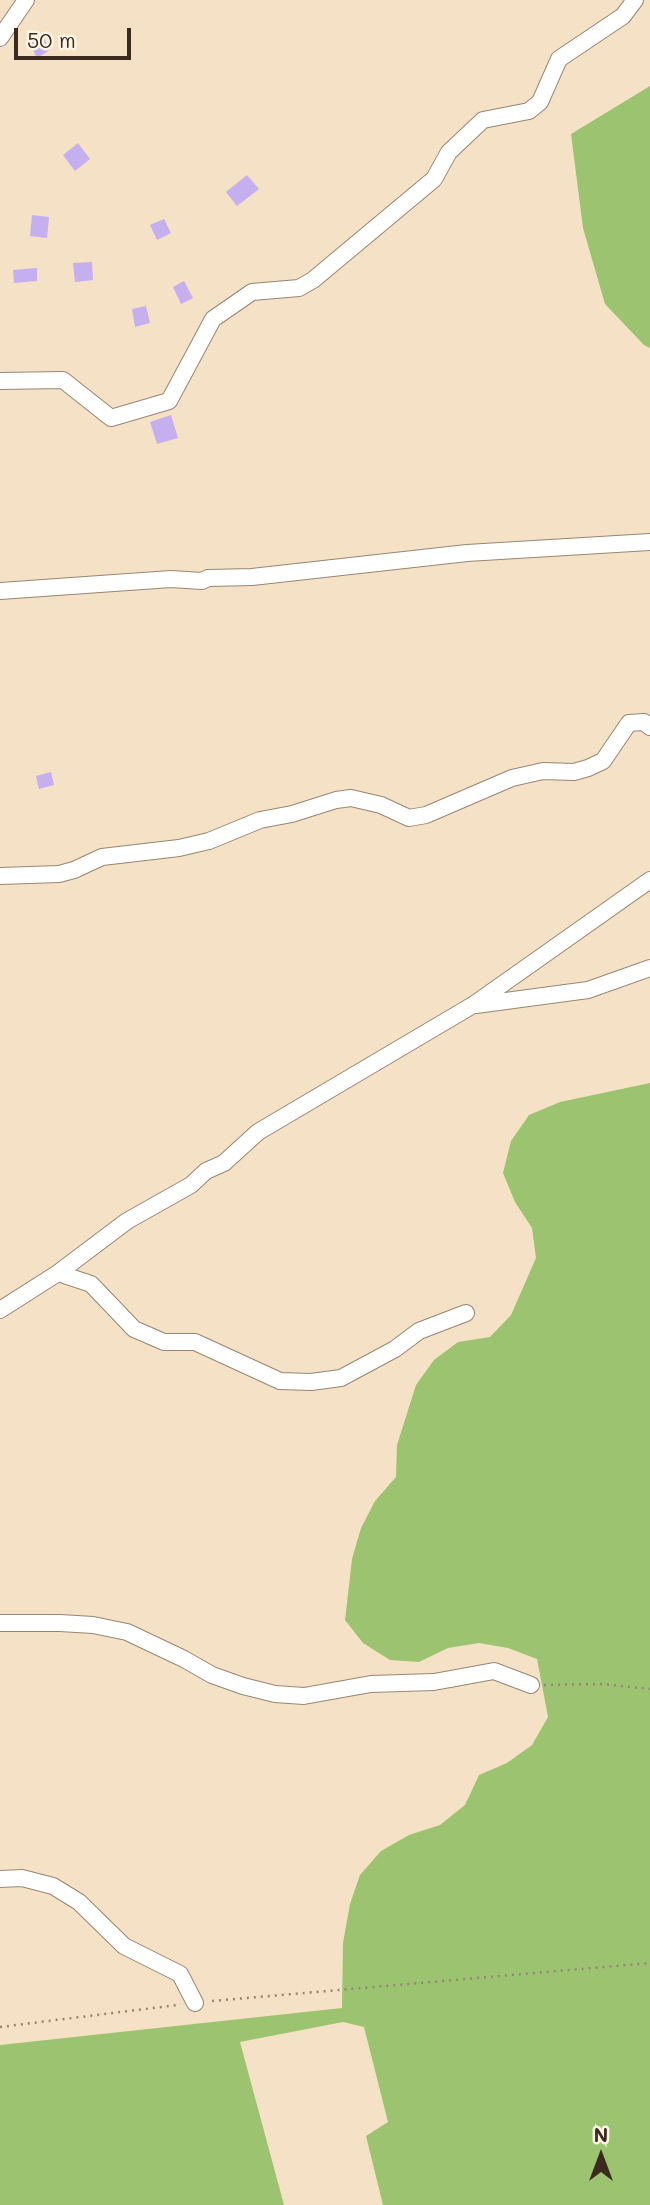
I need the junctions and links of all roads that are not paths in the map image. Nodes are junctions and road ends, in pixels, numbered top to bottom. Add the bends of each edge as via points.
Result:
1 (26, 0) edge
2 (635, 0) edge
3 (0, 38) edge
4 (0, 381) edge
5 (650, 542) edge
6 (0, 591) edge
7 (650, 727) edge
8 (0, 876) edge
9 (650, 880) edge
10 (650, 968) edge
11 (473, 1005) junction
12 (58, 1273) junction
13 (0, 1310) edge
14 (466, 1313) dead end
15 (0, 1623) edge
16 (531, 1685) road end
17 (0, 1880) edge
18 (195, 2003) road end

1 - 3 street
2 - 4 street via 623,16 559,59 540,102 528,111 483,120 449,152 433,179 313,280 299,288 252,292 214,319 169,401 111,418 63,380
5 - 6 street via 467,554 202,581 171,579
7 - 8 street via 644,722 629,723 603,761 589,768 512,778 426,815 409,818 351,798 260,820 178,848 102,858 59,874
9 - 11 street
10 - 11 street via 588,990
11 - 12 street via 258,1132 224,1163 127,1221
12 - 13 street
12 - 14 street via 90,1284 134,1329 164,1342 195,1342 280,1381 341,1378 419,1331
15 - 16 street via 93,1625 127,1632 212,1675 275,1693 304,1696 494,1671
17 - 18 street via 22,1878 53,1886 79,1902 124,1946 180,1974

